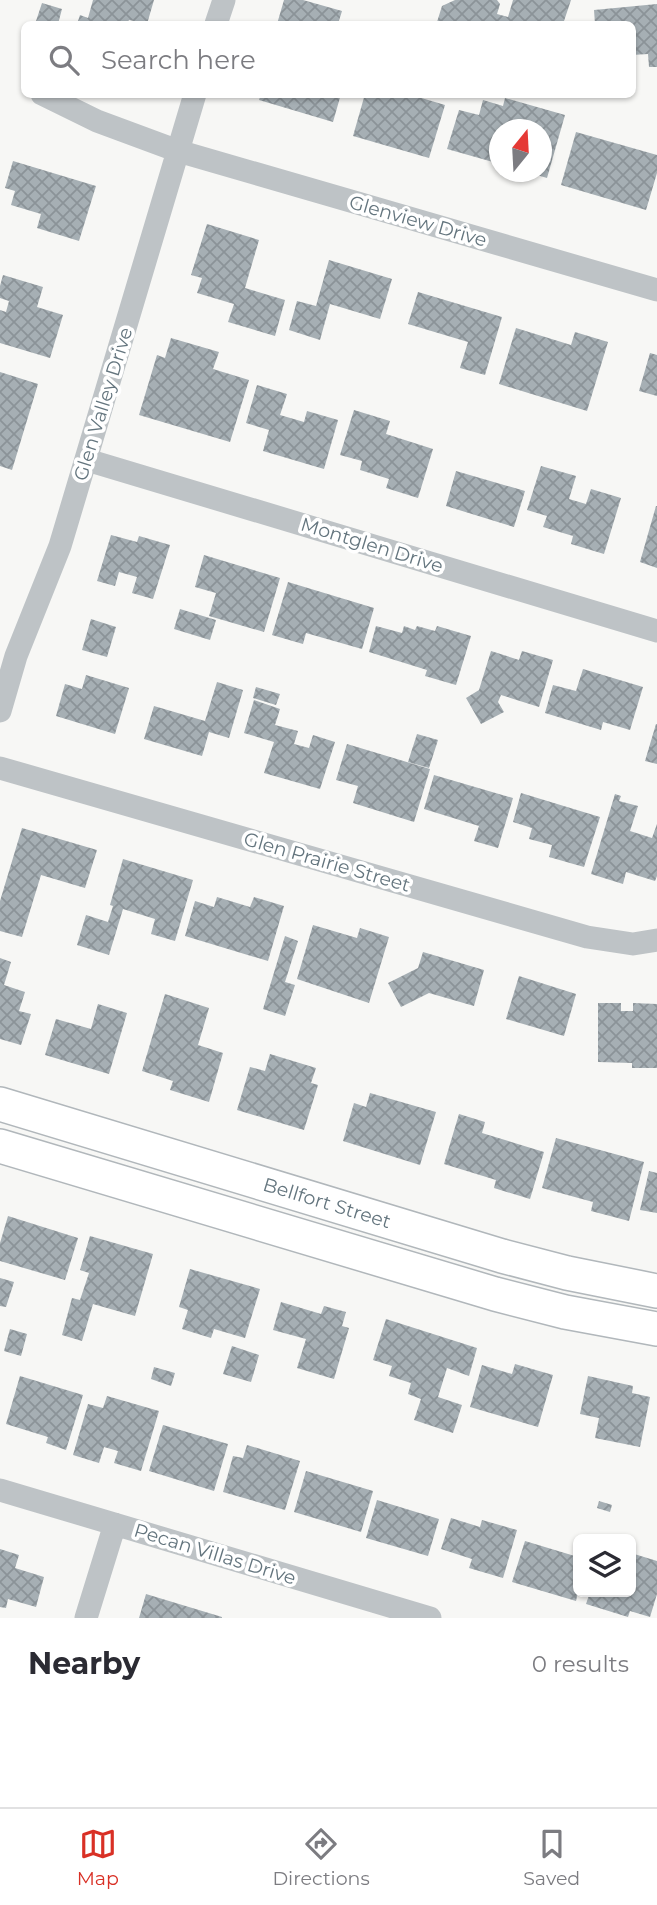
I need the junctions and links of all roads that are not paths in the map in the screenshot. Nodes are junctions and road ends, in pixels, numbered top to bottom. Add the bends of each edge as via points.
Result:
1 (224, 0) edge
2 (217, 21) edge
3 (50, 98) edge
4 (194, 98) edge
5 (178, 151) junction
6 (657, 290) edge
7 (87, 460) junction
8 (657, 631) edge
9 (0, 711) edge
10 (0, 768) edge
11 (657, 940) edge
12 (0, 1104) edge
13 (0, 1146) edge
14 (657, 1291) edge
15 (657, 1329) edge
16 (0, 1490) edge
17 (115, 1524) junction
18 (86, 1618) edge
19 (430, 1618) edge

1 - 2 street
3 - 5 street, Glenview Drive
4 - 5 street, Glen Valley Drive
5 - 6 street, Glenview Drive
5 - 7 street, Glen Valley Drive
7 - 8 street, Montglen Drive
7 - 9 street, Glen Valley Drive
10 - 11 street, Glen Prairie Street via 587,937 633,944
12 - 14 main road, Bellfort Street via 502,1256
13 - 15 main road, Bellfort Street via 495,1294
16 - 17 street, Pecan Villas Drive
17 - 18 street
17 - 19 street, Pecan Villas Drive

